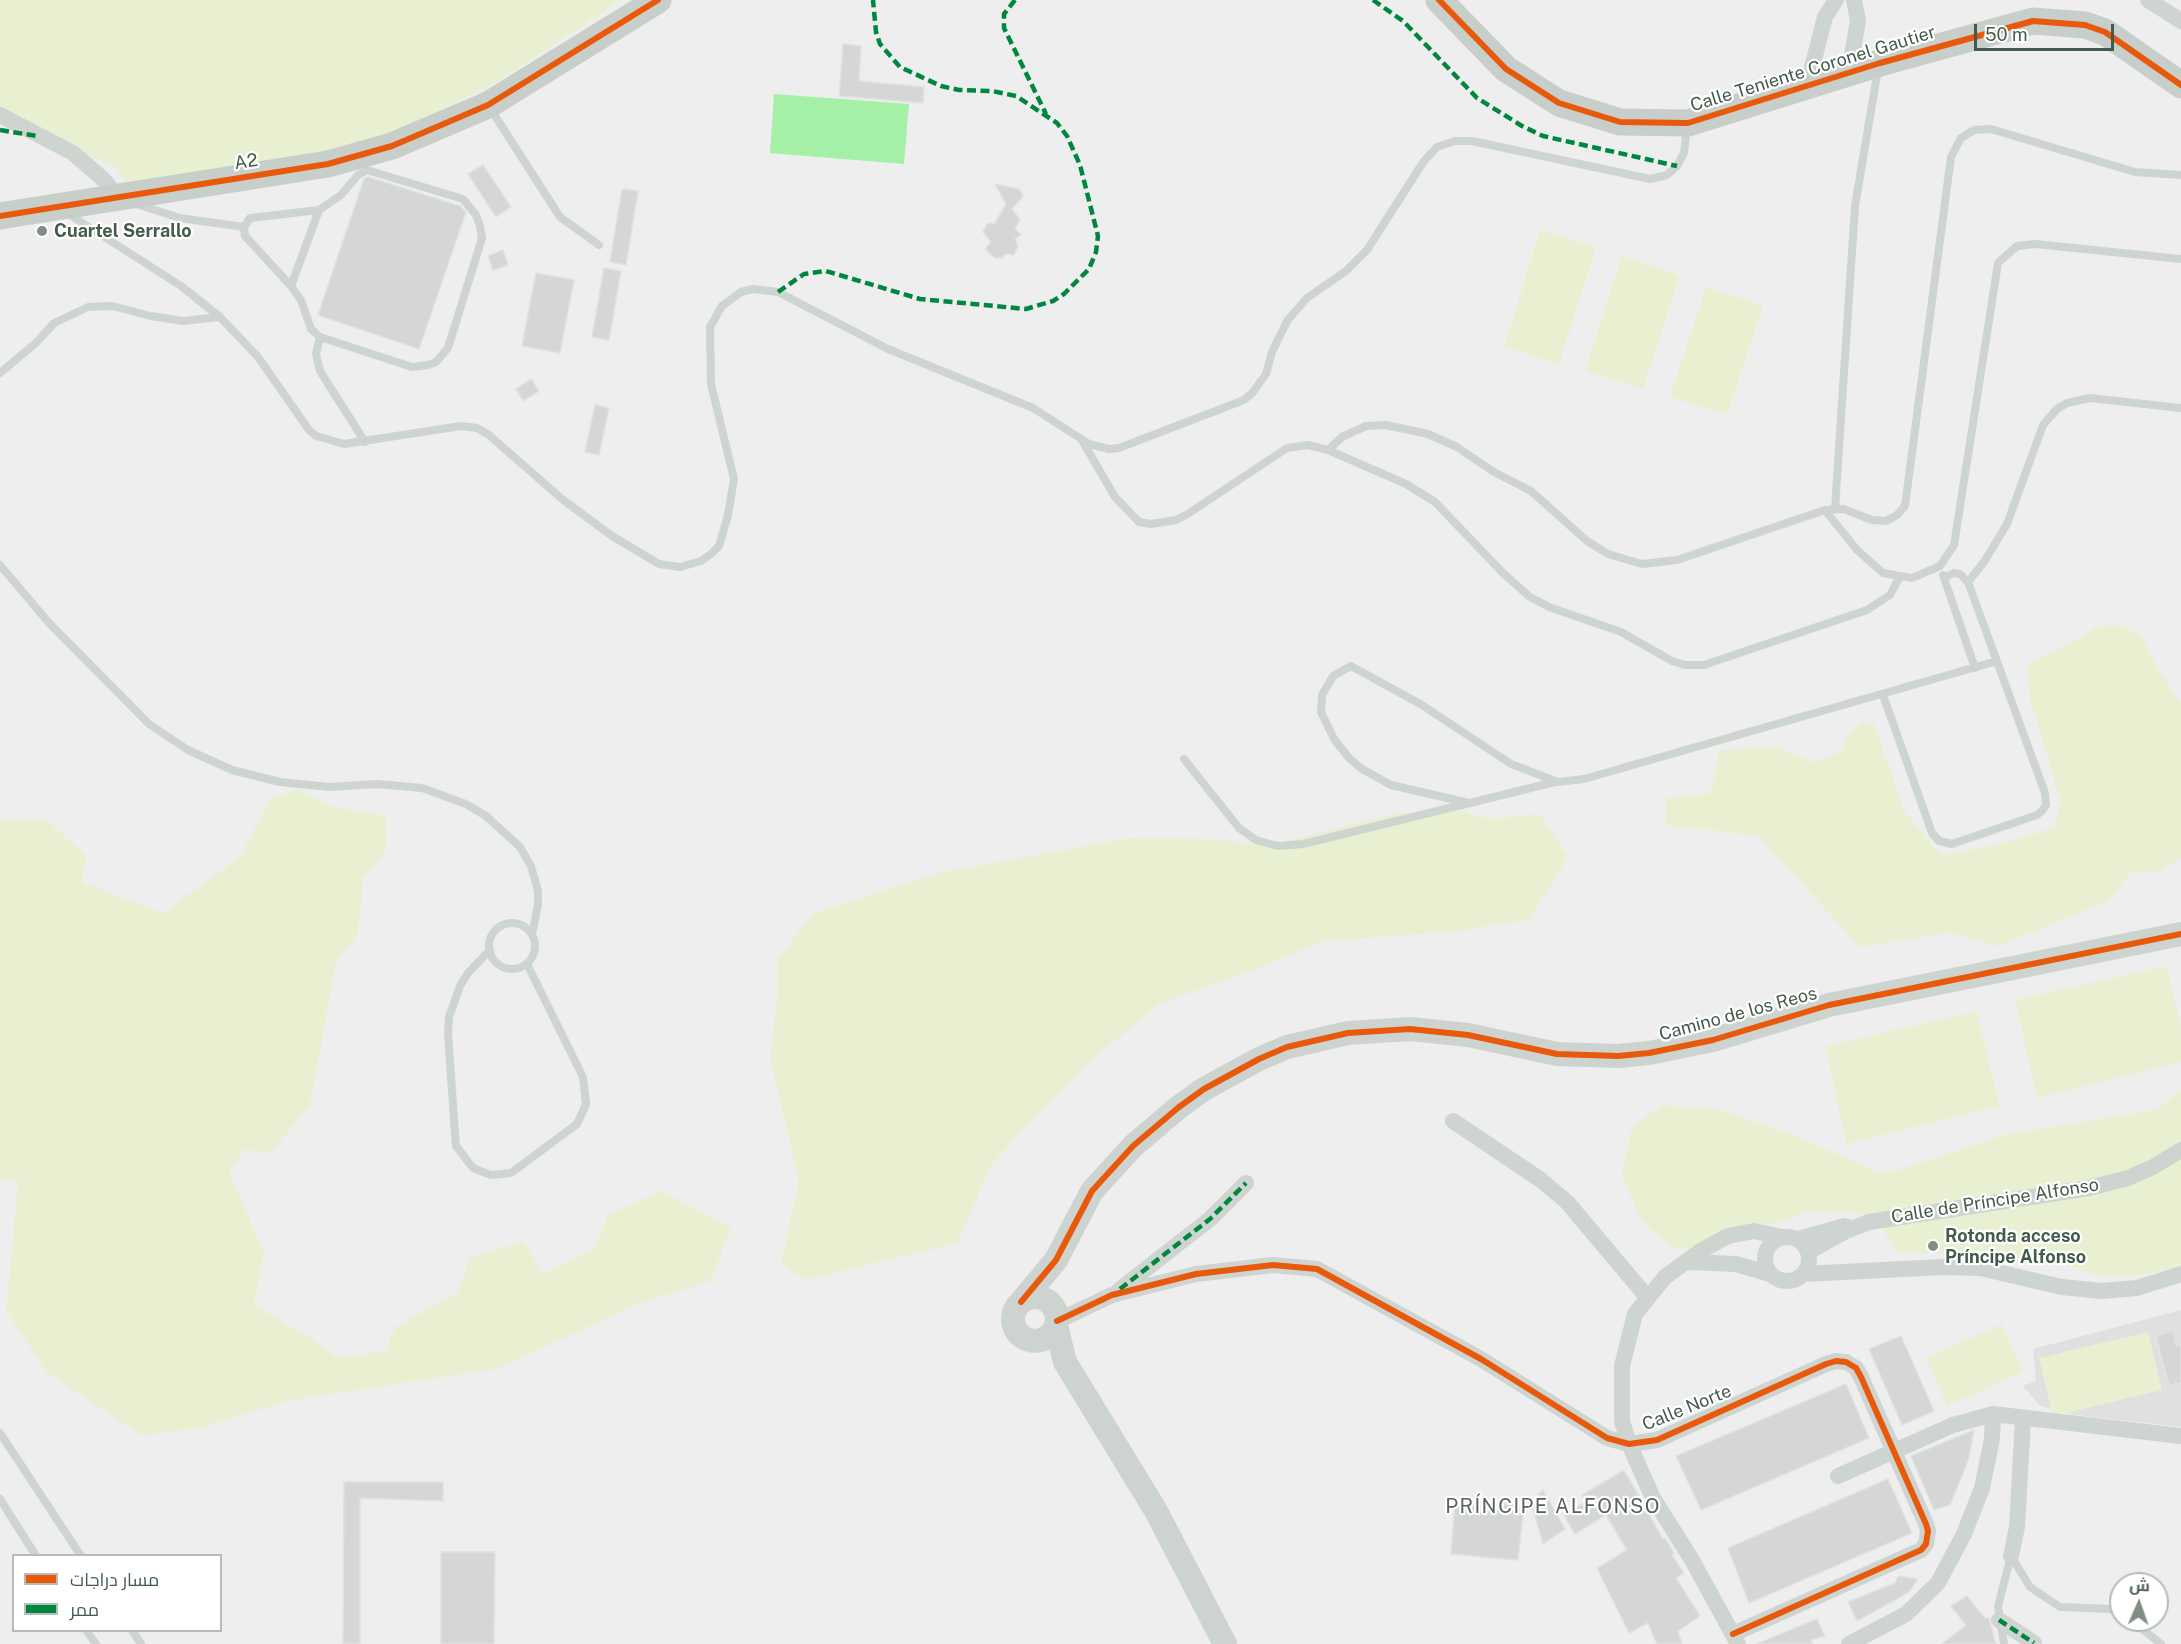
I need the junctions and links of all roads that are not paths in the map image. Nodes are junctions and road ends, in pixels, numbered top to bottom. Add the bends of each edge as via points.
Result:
1 (658, 0) edge
2 (1439, 0) edge
3 (1836, 0) edge
4 (1854, 0) edge
5 (2148, 0) edge
6 (2181, 21) edge
7 (1880, 63) junction
8 (1849, 72) junction
9 (2181, 85) edge
10 (1807, 87) junction
11 (488, 105) junction
12 (0, 115) edge
13 (1688, 123) junction
14 (0, 130) edge
15 (37, 136) junction
16 (2181, 175) edge
17 (118, 197) junction
18 (59, 207) junction
19 (319, 210) junction
20 (0, 216) edge
21 (244, 227) junction
22 (599, 245) dead end
23 (2181, 259) edge
24 (291, 286) junction
25 (220, 317) junction
26 (320, 336) junction
27 (0, 373) edge
28 (2181, 408) edge
29 (1081, 439) junction
30 (365, 442) junction
31 (1328, 450) junction
32 (1834, 509) junction
33 (1825, 510) junction
34 (0, 565) edge
35 (1940, 566) junction
36 (1899, 578) junction
37 (1944, 578) junction
38 (1968, 582) junction
39 (1997, 661) junction
40 (1975, 668) junction
41 (1883, 695) junction
42 (1184, 759) dead end
43 (1558, 782) junction
44 (1469, 803) junction
45 (532, 934) junction
46 (2179, 935) edge
47 (490, 950) junction
48 (527, 963) junction
49 (1453, 1121) dead end
50 (2181, 1150) edge
51 (1246, 1183) dead end
52 (1796, 1243) junction
53 (1056, 1260) junction
54 (1688, 1262) junction
55 (1770, 1274) junction
56 (1803, 1274) junction
57 (2181, 1274) edge
58 (1112, 1295) junction
59 (1647, 1297) junction
60 (1022, 1302) junction
61 (1056, 1318) junction
62 (1036, 1341) junction
63 (1071, 1373) junction
64 (1993, 1414) junction
65 (2023, 1418) junction
66 (0, 1433) edge
67 (2181, 1436) edge
68 (1629, 1444) junction
69 (1893, 1452) junction
70 (1838, 1476) dead end
71 (0, 1499) edge
72 (35, 1554) edge
73 (80, 1554) edge
74 (2011, 1557) junction
75 (2109, 1609) edge
76 (1999, 1620) junction
77 (2146, 1632) edge
78 (1735, 1639) edge
79 (2034, 1643) edge
80 (1225, 1644) edge
81 (1849, 1644) edge
82 (2004, 1644) edge
83 (2161, 1644) edge

1 - 11 main road
2 - 13 main road, Calle Teniente Coronel Gautier via 1506,69 1559,103 1620,122
3 - 10 street via 1825,16
4 - 8 street via 1858,21
5 - 6 street
7 - 8 main road, Calle Teniente Coronel Gautier
7 - 9 main road, Calle Teniente Coronel Gautier via 2012,25 2064,22 2105,32
7 - 32 lane via 1855,206
8 - 10 main road, Calle Teniente Coronel Gautier
10 - 13 main road, Calle Teniente Coronel Gautier
11 - 17 main road, A2 via 422,135 361,156
11 - 22 lane via 560,217
12 - 15 street
13 - 29 lane via 1684,153 1677,166 1667,175 1650,179 1472,141 1437,147 1363,255 1307,298 1287,321 1266,374 1244,400 1119,448 1098,448
14 - 15 street
15 - 17 street via 72,153
16 - 32 lane via 2135,172 1991,129 1974,130 1961,138 1951,157 1905,506 1897,515 1879,521
17 - 18 main road, A2
17 - 21 lane via 180,218
18 - 20 main road, A2
18 - 25 lane via 181,286
19 - 21 lane via 256,216
19 - 24 lane
19 - 26 lane via 342,195 367,170 463,200 476,215 482,238 448,348 436,362 412,367
21 - 24 lane via 245,236
23 - 35 lane via 2035,244 2017,246 1998,263 1954,545
24 - 26 lane via 301,300 311,329
25 - 27 lane via 183,321 112,306 88,307 64,316
25 - 30 lane via 258,357 309,430 334,443
26 - 30 lane via 316,354 320,370
28 - 38 lane via 2090,398 2057,409 2043,424 2007,524
29 - 30 lane via 1033,408 917,362 777,291 765,289 741,292 731,298 714,316 710,327 711,384 734,479 718,546 691,565 659,564 612,536 477,428 461,426
29 - 31 lane via 1115,497 1139,522 1151,524 1186,515 1287,448 1308,445
31 - 33 lane via 1342,437 1366,426 1386,425 1428,434 1458,447 1531,491 1587,541 1608,554 1642,564 1677,560
31 - 36 lane via 1406,484 1435,502 1530,597 1549,608 1620,632 1685,665 1704,665 1867,610 1890,595
32 - 33 lane
33 - 36 lane via 1876,568
34 - 45 lane via 148,724 188,750 232,770 280,782 423,788 486,816 520,847 531,866 538,891
35 - 36 lane via 1924,575
35 - 37 lane
37 - 38 lane via 1960,574
37 - 40 lane
38 - 39 lane
39 - 40 lane
39 - 41 lane via 2046,805 2037,815 1952,844 1939,841 1932,833
40 - 41 lane
41 - 43 lane via 1584,780
42 - 44 lane via 1239,828 1256,840 1278,846 1303,844
43 - 44 lane
43 - 44 lane via 1511,764 1422,705 1351,666 1333,676 1322,694 1321,712 1349,758 1390,785
45 - 47 lane via 520,924 504,924 492,934
45 - 48 lane via 536,950
46 - 53 street, Camino de los Reos via 1829,1005 1713,1040 1649,1053 1557,1054 1468,1035 1410,1029 1348,1033 1287,1047 1204,1089 1140,1139 1092,1191
47 - 48 lane via 492,958 505,968 520,968
47 - 48 lane via 460,986 451,1009 448,1034 456,1146 473,1168 491,1175 511,1173 568,1131 581,1118 586,1104 583,1077
49 - 59 street via 1541,1180 1567,1203
50 - 52 street, Calle de Príncipe Alfonso via 2128,1178 2089,1188 1831,1228
51 - 58 street via 1210,1219
52 - 54 street via 1767,1232 1742,1232 1716,1242
52 - 55 street via 1766,1249 1764,1262
52 - 56 street via 1809,1264
53 - 60 street, Camino de los Reos
53 - 61 street, Camino de los Reos
54 - 55 street via 1736,1264
54 - 59 street via 1665,1277
55 - 56 street via 1783,1281
56 - 57 street via 1980,1268 2062,1287 2102,1291 2138,1288
58 - 61 street
58 - 68 street, Calle Norte via 1239,1267 1317,1269 1481,1359 1607,1438
59 - 68 street via 1635,1314 1622,1366 1622,1421
60 - 61 street via 1039,1298 1047,1301
60 - 62 street via 1013,1315 1016,1330 1026,1339
61 - 62 street via 1052,1333
61 - 63 street, Camino de los Reos via 1061,1350
62 - 63 street
63 - 80 street via 1156,1512
64 - 65 street
64 - 69 street via 1953,1425
64 - 81 street via 1980,1496 1938,1583 1906,1614
65 - 67 street
65 - 74 street via 2017,1527
66 - 73 lane
68 - 69 street, Calle Norte via 1658,1440 1836,1361 1856,1368
68 - 78 street via 1653,1498
69 - 70 street
69 - 78 street, Calle Norte via 1928,1531 1921,1550
71 - 72 lane
74 - 75 lane via 2030,1587 2060,1607
74 - 76 lane via 2000,1591
76 - 79 street
76 - 82 lane
77 - 83 lane

